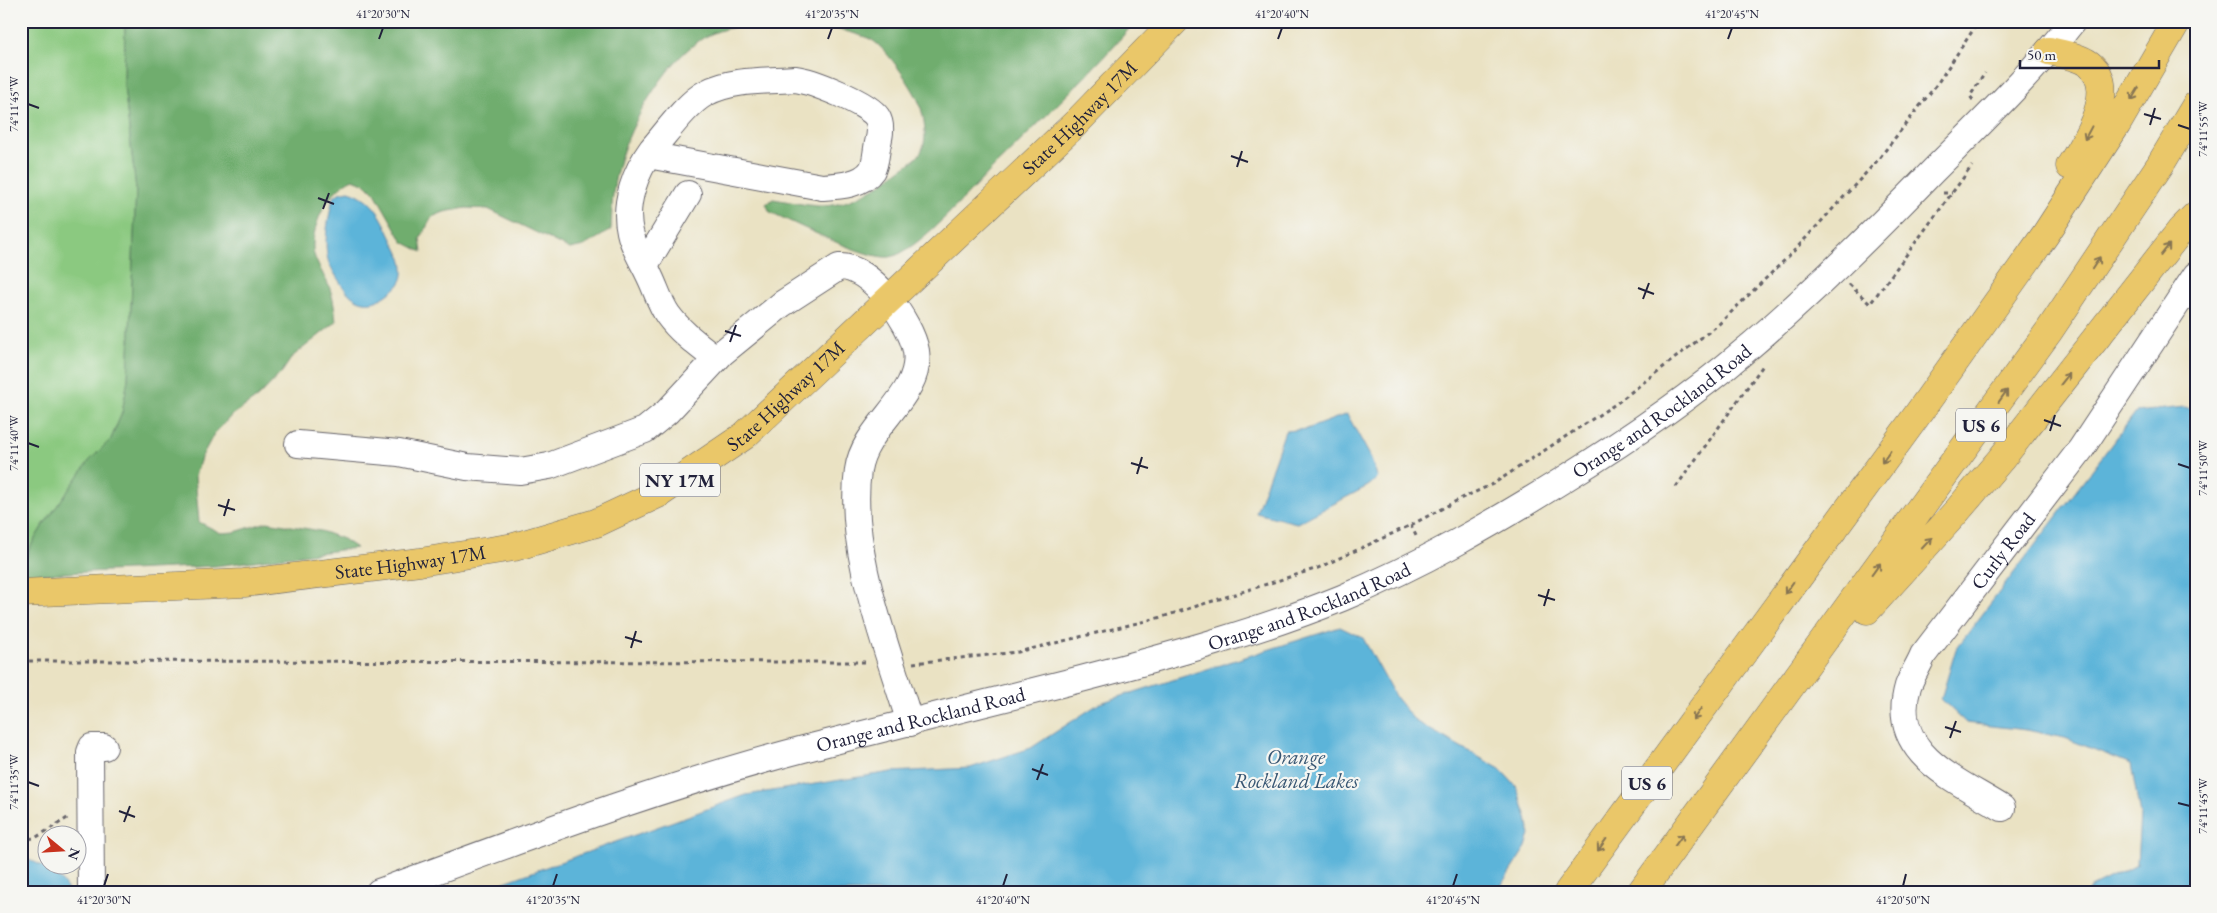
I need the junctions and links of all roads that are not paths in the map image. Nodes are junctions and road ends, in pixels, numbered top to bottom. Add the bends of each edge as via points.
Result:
1 (1175, 21) edge
2 (2073, 21) edge
3 (2177, 21) edge
4 (2049, 51) junction
5 (2196, 105) edge
6 (648, 155) junction
7 (688, 194) dead end
8 (2196, 215) edge
9 (645, 265) junction
10 (2196, 275) edge
11 (890, 300) junction
12 (716, 359) junction
13 (1914, 418) junction
14 (298, 444) dead end
15 (21, 592) edge
16 (910, 723) junction
17 (1755, 736) junction
18 (104, 747) dead end
19 (2002, 808) dead end
20 (91, 892) edge
21 (379, 892) edge
22 (1568, 892) edge
23 (1641, 892) edge

1 - 11 main road, State Highway 17M / NY 17M via 1075,124
2 - 4 street, Orange and Rockland Road
3 -> 13 main road, US 6 via 2117,124 2045,235
4 -> 13 main road via 2080,59 2094,68 2101,81 2102,98 2098,110 2072,162 1981,299
4 - 16 street, Orange and Rockland Road via 1878,227 1742,353 1633,435 1519,508 1427,559 1337,600 1229,638 1126,668
17 -> 5 main road, US 6 via 2049,331 2155,173
6 - 6 street via 696,100 706,93 736,84 805,80 871,110 880,122 872,169 847,184 815,186
6 - 9 street via 634,179 628,216 630,232
7 - 9 street
17 -> 8 main road via 1830,658 1874,601 1974,492
9 - 12 street via 667,314
10 - 19 street, Curly Road via 2082,449 1923,655 1908,686 1904,714 1910,737 1926,760
11 - 12 street via 862,273 846,266 839,267 782,304
11 - 15 main road, State Highway 17M / NY 17M via 744,436 660,493 596,523 514,547 420,562 244,582
11 - 16 street via 916,349 917,368 910,385 873,432 864,451 858,469 857,513 859,544 867,581
12 - 14 street via 667,412 645,430 532,470 467,467 399,453
13 -> 22 main road, US 6
16 - 21 street, Orange and Rockland Road via 812,747 587,815
23 -> 17 main road, US 6
18 - 20 street via 92,747 90,752

